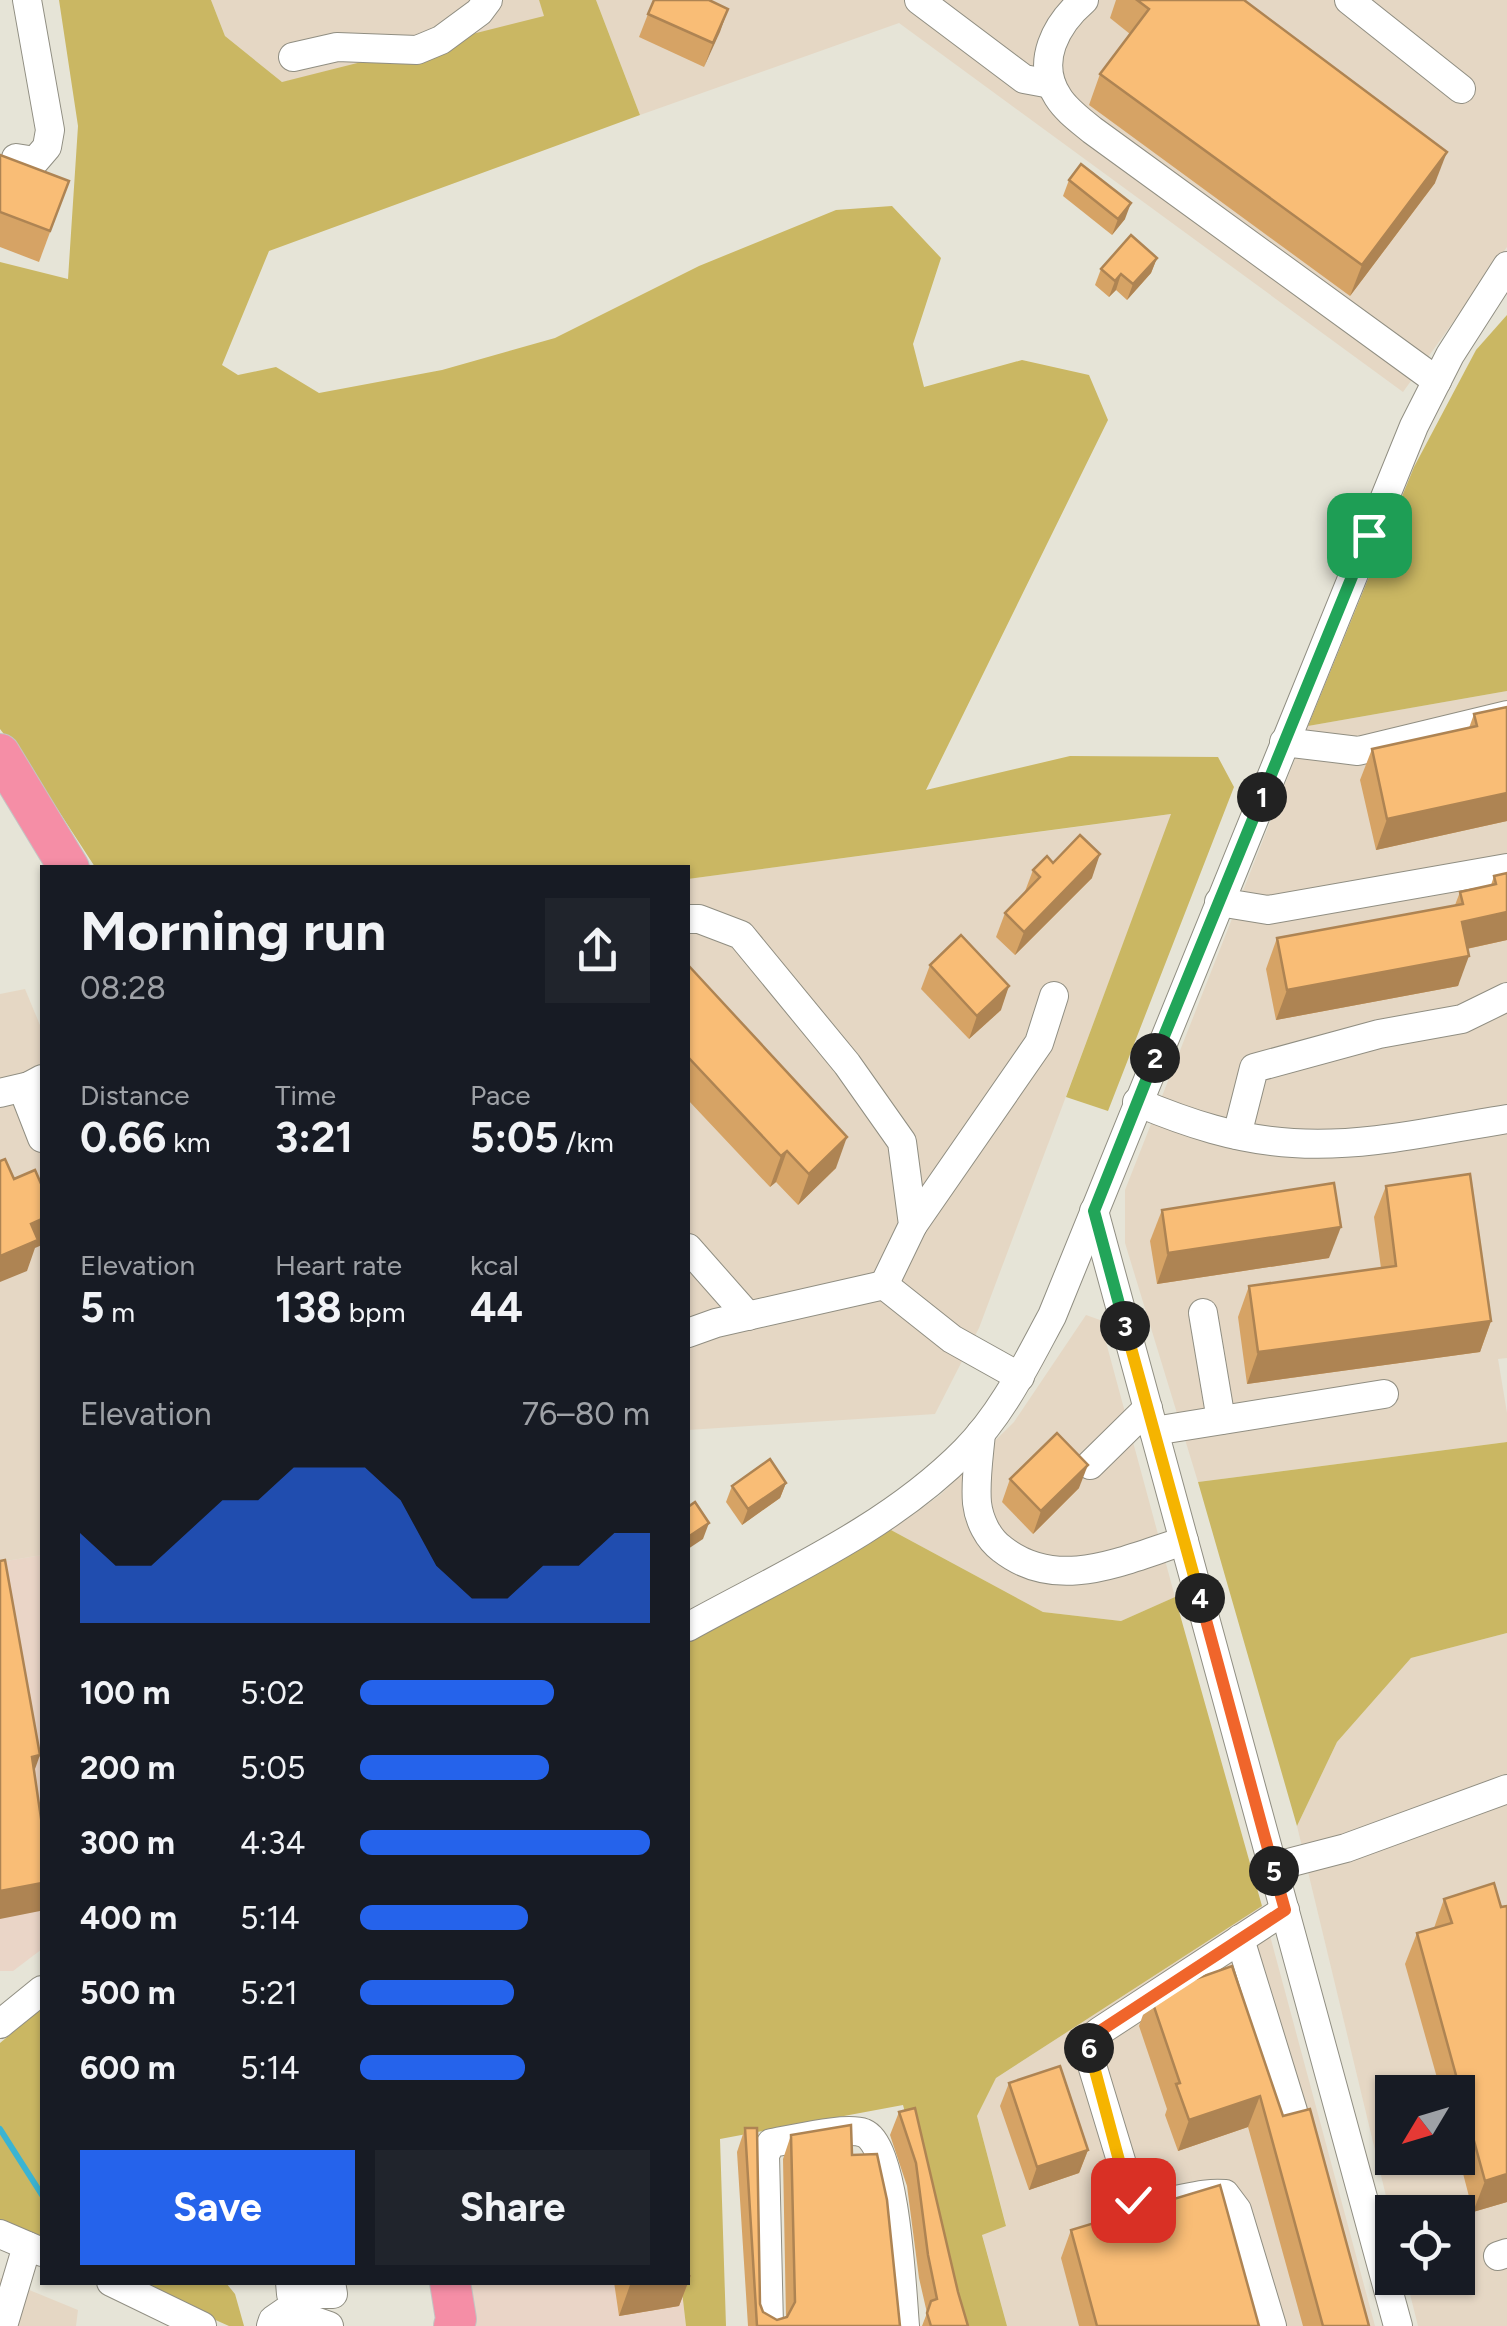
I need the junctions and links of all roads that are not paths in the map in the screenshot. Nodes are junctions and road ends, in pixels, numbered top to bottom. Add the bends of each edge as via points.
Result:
1 (27, 0) edge
2 (488, 0) edge
3 (919, 0) edge
4 (1084, 0) edge
5 (1349, 0) edge
6 (293, 57) dead end
7 (1051, 84) junction
8 (1460, 89) dead end
9 (16, 158) edge
10 (1507, 266) edge
11 (1437, 381) junction
12 (1507, 716) edge
13 (1284, 742) junction
14 (0, 754) edge
15 (67, 865) edge
16 (1507, 868) edge
17 (1219, 902) junction
18 (691, 922) edge
19 (1054, 996) dead end
20 (1507, 997) edge
21 (36, 1083) edge
22 (0, 1092) edge
23 (1137, 1102) junction
24 (1507, 1119) edge
25 (40, 1133) edge
26 (1237, 1135) junction
27 (1094, 1211) junction
28 (913, 1224) junction
29 (690, 1250) edge
30 (884, 1285) junction
31 (1203, 1313) dead end
32 (748, 1316) junction
33 (690, 1332) edge
34 (1020, 1376) junction
35 (1384, 1394) dead end
36 (1151, 1419) junction
37 (1221, 1420) junction
38 (981, 1433) junction
39 (1090, 1466) edge
40 (1184, 1541) junction
41 (690, 1626) edge
42 (1507, 1789) edge
43 (1273, 1867) junction
44 (1285, 1910) junction
45 (1240, 1939) junction
46 (40, 1992) edge
47 (0, 2024) edge
48 (1293, 2111) edge
49 (0, 2234) edge
50 (35, 2249) edge
51 (117, 2285) edge
52 (428, 2285) edge
53 (450, 2285) edge
54 (313, 2300) edge
55 (3, 2326) edge
56 (202, 2326) edge
57 (272, 2326) edge
58 (434, 2326) edge
59 (454, 2326) edge
60 (769, 2326) edge
61 (906, 2326) edge
62 (1272, 2326) edge
63 (1398, 2326) edge

1 - 9 street via 50,130 36,160
2 - 6 street via 441,40 418,50 337,47
3 - 7 street via 1024,79
4 - 7 street via 1057,30 1048,58
5 - 8 street
7 - 11 street via 1092,130
10 - 11 street
11 - 13 street
12 - 13 street via 1358,751
13 - 17 street
14 - 15 highway
16 - 17 street via 1268,910
17 - 23 street
18 - 28 street via 740,934 847,1064 902,1142
19 - 28 street via 1039,1044
20 - 26 street via 1462,1019 1254,1068
21 - 22 street
21 - 25 street via 26,1097
23 - 26 street
23 - 27 street
24 - 26 street via 1334,1143
27 - 34 street
27 - 36 street
28 - 30 street
29 - 32 street
30 - 32 street
30 - 34 street via 952,1339
31 - 37 street
32 - 33 street
34 - 38 street
35 - 37 street
36 - 37 street
36 - 39 street
36 - 40 street
38 - 40 street via 977,1504 983,1526 1026,1566 1075,1572
38 - 41 street via 928,1485 866,1528
40 - 43 street
42 - 43 street via 1346,1848
43 - 44 street
44 - 45 street
44 - 63 street
45 - 48 street
45 - 62 street via 1100,2031 1088,2052 1133,2200 1154,2206 1203,2192 1226,2194 1238,2210
46 - 47 street
49 - 50 street
50 - 55 street
51 - 56 street
52 - 58 highway
53 - 59 highway
54 - 57 street
60 - 61 street via 765,2155 771,2143 852,2132 866,2134 877,2146 891,2188

